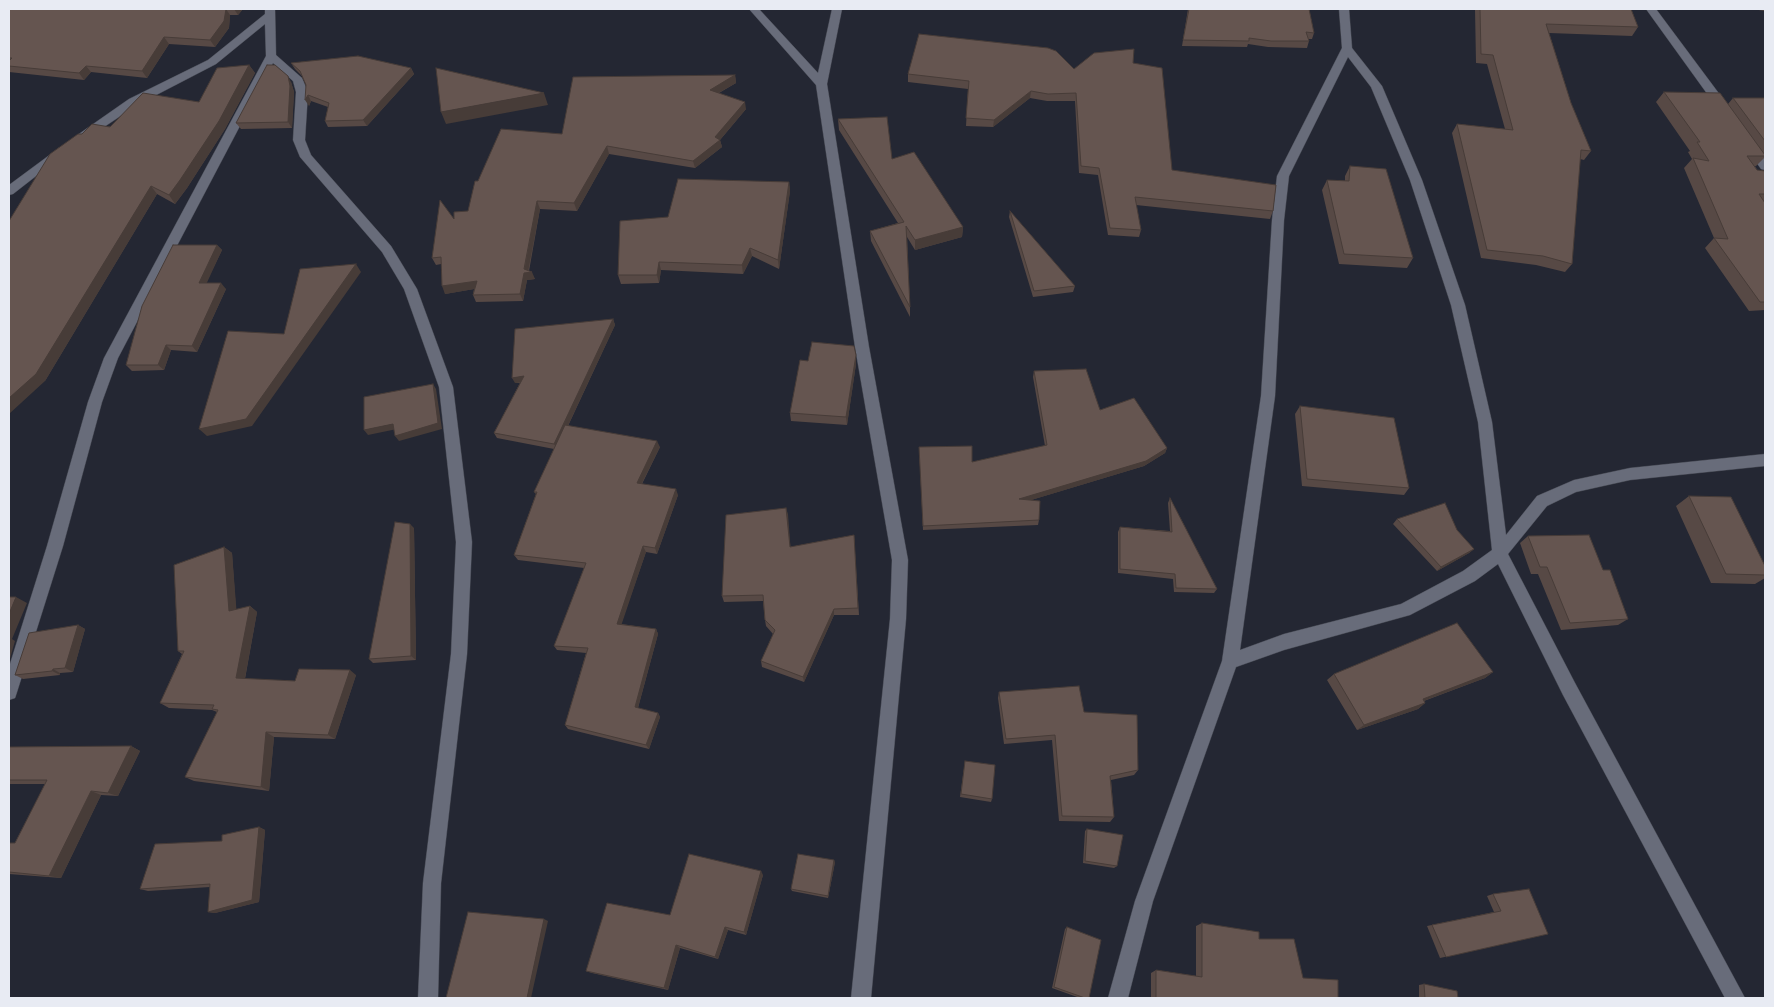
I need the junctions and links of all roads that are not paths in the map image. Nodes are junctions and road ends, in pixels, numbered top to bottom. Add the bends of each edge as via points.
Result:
1 (754, 9) edge
2 (837, 9) edge
3 (1344, 9) edge
4 (1650, 9) edge
5 (270, 12) edge
6 (1347, 48) junction
7 (271, 56) junction
8 (821, 84) junction
9 (1733, 121) edge
10 (1744, 137) edge
11 (1765, 166) edge
12 (9, 191) edge
13 (1765, 460) edge
14 (1500, 553) junction
15 (1230, 662) junction
16 (9, 692) edge
17 (428, 998) edge
18 (861, 998) edge
19 (1118, 998) edge
20 (1735, 998) edge

1 - 8 street
2 - 8 street
3 - 6 street
4 - 9 street
5 - 7 street
5 - 12 street via 212,62 133,102
6 - 14 street via 1376,86 1416,180 1458,304 1485,422
6 - 15 street via 1283,176 1268,396
7 - 16 street via 111,358
7 - 17 street via 298,80 302,92 299,140 306,157 387,249 410,289 446,387 464,542 459,654 432,883
8 - 18 street via 900,560 898,619
10 - 11 street
13 - 14 street via 1630,474 1574,486 1542,501
14 - 15 street via 1470,576 1404,610 1284,642
14 - 20 street
15 - 19 street via 1144,902

